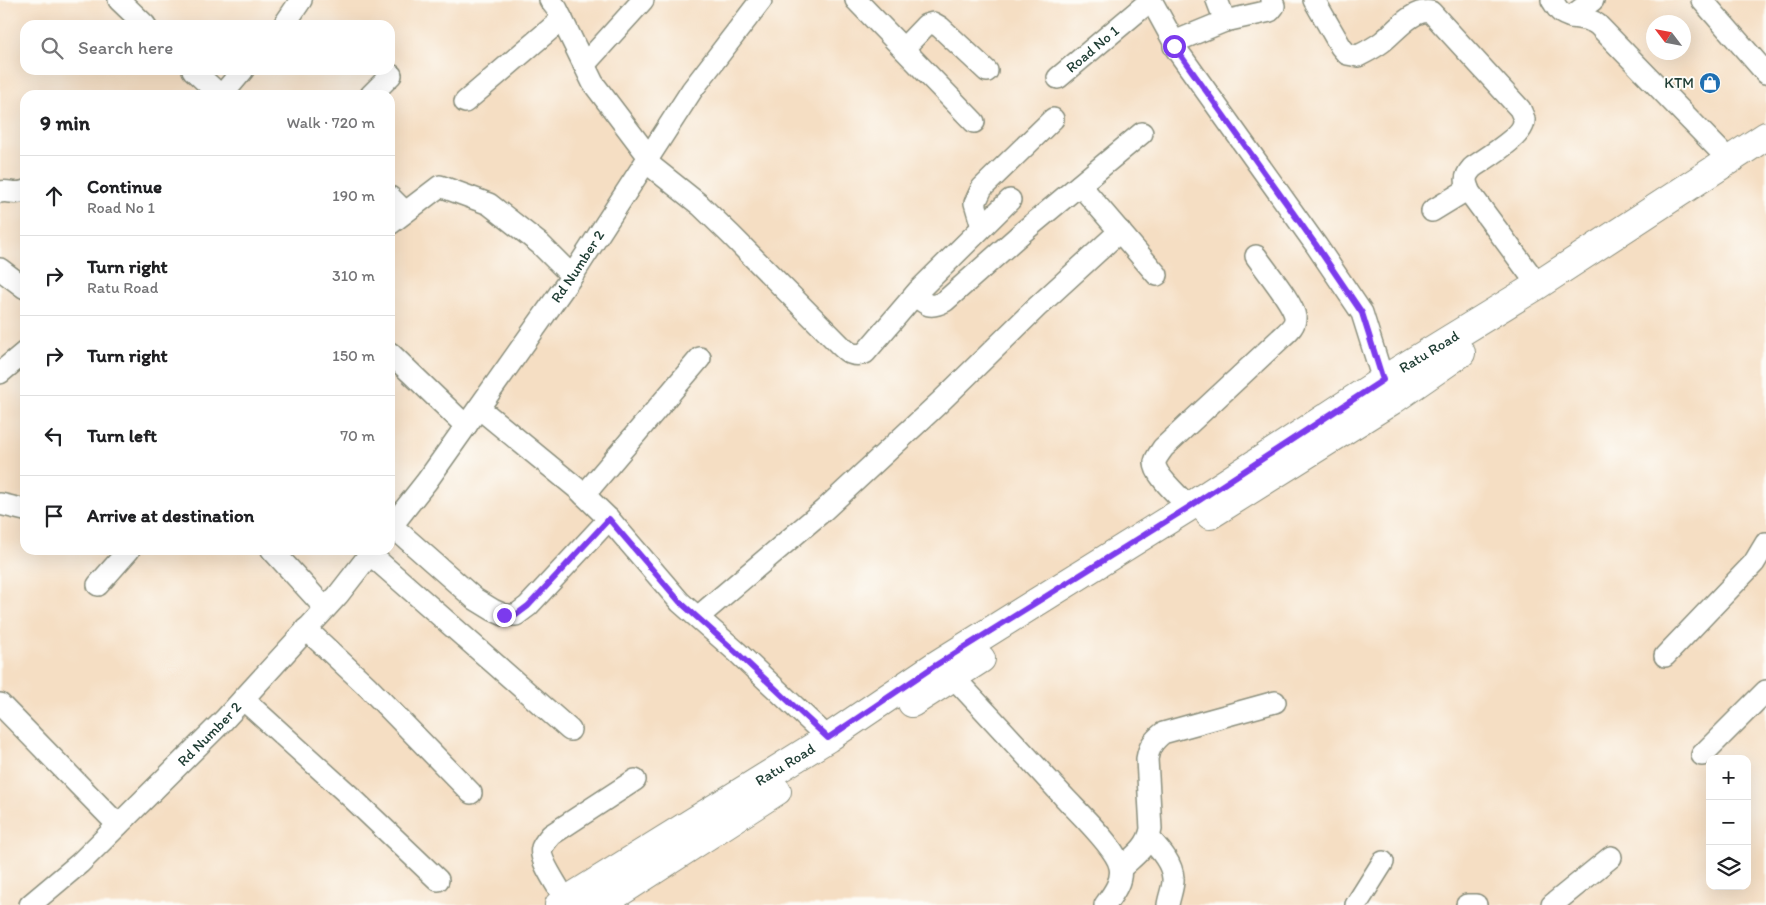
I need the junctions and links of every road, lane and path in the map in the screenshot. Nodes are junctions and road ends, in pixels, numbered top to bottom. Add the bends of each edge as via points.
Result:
1 (119, 0) edge
2 (301, 0) edge
3 (550, 0) edge
4 (643, 0) edge
5 (761, 0) edge
6 (856, 0) edge
7 (1151, 0) edge
8 (1217, 0) edge
9 (1272, 0) edge
10 (1314, 0) edge
11 (1552, 0) edge
12 (1593, 0) edge
13 (1702, 0) edge
14 (1571, 17) junction
15 (140, 20) edge
16 (287, 20) edge
17 (562, 20) junction
18 (1225, 21) junction
19 (1174, 42) junction
20 (904, 48) junction
21 (584, 65) junction
22 (988, 71) dead end
23 (1766, 73) edge
24 (199, 75) edge
25 (239, 75) edge
26 (391, 75) dead end
27 (1058, 78) dead end
28 (215, 90) edge
29 (225, 90) edge
30 (376, 90) edge
31 (465, 102) dead end
32 (1053, 118) dead end
33 (974, 122) dead end
34 (1142, 133) dead end
35 (1766, 136) edge
36 (1766, 158) edge
37 (647, 159) junction
38 (1729, 160) junction
39 (1080, 185) junction
40 (1468, 189) junction
41 (0, 192) edge
42 (20, 193) edge
43 (1010, 200) dead end
44 (1432, 211) dead end
45 (397, 218) edge
46 (982, 227) junction
47 (1120, 231) junction
48 (1256, 256) dead end
49 (0, 269) edge
50 (1157, 275) dead end
51 (572, 276) junction
52 (20, 284) edge
53 (1538, 285) junction
54 (914, 295) junction
55 (20, 355) edge
56 (395, 358) edge
57 (700, 358) dead end
58 (0, 373) edge
59 (1388, 390) junction
60 (479, 408) junction
61 (466, 426) junction
62 (584, 495) junction
63 (0, 504) edge
64 (1189, 507) junction
65 (20, 509) edge
66 (395, 518) edge
67 (609, 519) junction
68 (395, 524) edge
69 (1766, 543) edge
70 (124, 555) edge
71 (277, 555) edge
72 (369, 555) edge
73 (375, 555) edge
74 (98, 585) dead end
75 (325, 608) junction
76 (698, 617) junction
77 (306, 629) junction
78 (1665, 656) dead end
79 (953, 677) junction
80 (1766, 691) edge
81 (243, 699) junction
82 (1275, 702) dead end
83 (4, 718) edge
84 (570, 730) dead end
85 (828, 738) junction
86 (1702, 755) dead end
87 (635, 780) dead end
88 (471, 793) dead end
89 (118, 825) junction
90 (1150, 838) junction
91 (1611, 857) dead end
92 (1383, 862) dead end
93 (1120, 868) junction
94 (438, 880) dead end
95 (563, 903) edge
96 (30, 905) edge
97 (600, 905) edge
98 (1105, 905) edge
99 (1168, 905) edge
100 (1356, 905) edge
101 (1467, 905) edge
102 (1476, 905) edge
103 (1552, 905) edge

1 - 15 street
2 - 16 street
3 - 17 street
4 - 21 street
5 - 37 street, Rd Number 2 via 692,90
6 - 20 street
7 - 19 street, Road No 1
7 - 27 street, Road No 1
8 - 18 street
9 - 18 street via 1274,6 1270,11
10 - 40 street via 1341,47 1347,54 1358,56 1382,42 1414,16 1431,12 1520,109 1524,120 1522,129 1472,168 1466,175
11 - 14 street via 1562,13
12 - 14 street
13 - 23 street
14 - 38 street via 1590,19 1598,25
17 - 21 street
17 - 31 street
18 - 19 street
19 - 59 street, Road No 1 via 1362,313
20 - 22 street via 926,25 933,23
20 - 33 street
21 - 37 street via 593,83
24 - 28 street
25 - 29 street
26 - 30 street
32 - 46 street via 982,188 975,203
34 - 39 street
35 - 38 main road, Ratu Road
36 - 59 main road, Ratu Road via 1454,357
37 - 51 street, Rd Number 2
37 - 54 street via 731,235 850,354 858,356 865,353
38 - 53 main road, Ratu Road
39 - 47 street
39 - 54 street via 945,301 931,306
40 - 44 street
40 - 53 street
41 - 42 street
43 - 46 street
45 - 51 street via 440,186 489,204 540,244
46 - 54 street
47 - 50 street
47 - 76 street via 824,510
48 - 64 street via 1292,307 1293,326 1157,457 1155,465 1159,475
49 - 52 street
51 - 60 street, Rd Number 2
53 - 59 main road, Ratu Road
55 - 58 street
56 - 61 street
57 - 62 street
59 - 64 main road, Ratu Road
59 - 79 main road, Ratu Road
60 - 61 street, Rd Number 2
60 - 62 street
61 - 66 street, Rd Number 2 via 427,481
62 - 67 street
63 - 65 street
64 - 85 main road, Ratu Road via 936,665
67 - 68 street via 516,615 504,615 475,599
67 - 76 street via 662,583
69 - 78 street via 1754,563
70 - 74 street
71 - 75 street
72 - 75 street, Rd Number 2
73 - 84 street
75 - 77 street, Rd Number 2
76 - 85 street
77 - 81 street, Rd Number 2
77 - 88 street via 368,687
79 - 93 street via 1085,820 1117,857
79 - 97 main road, Ratu Road
80 - 86 street
81 - 89 street, Rd Number 2
81 - 94 street
82 - 90 street via 1163,733 1155,740 1147,759
83 - 89 street
85 - 95 main road, Ratu Road
87 - 95 street via 551,835 542,847 544,862
89 - 96 street, Rd Number 2
90 - 93 street
90 - 99 street via 1164,855 1174,880
91 - 103 street
92 - 100 street
93 - 98 street via 1120,880
101 - 102 street

